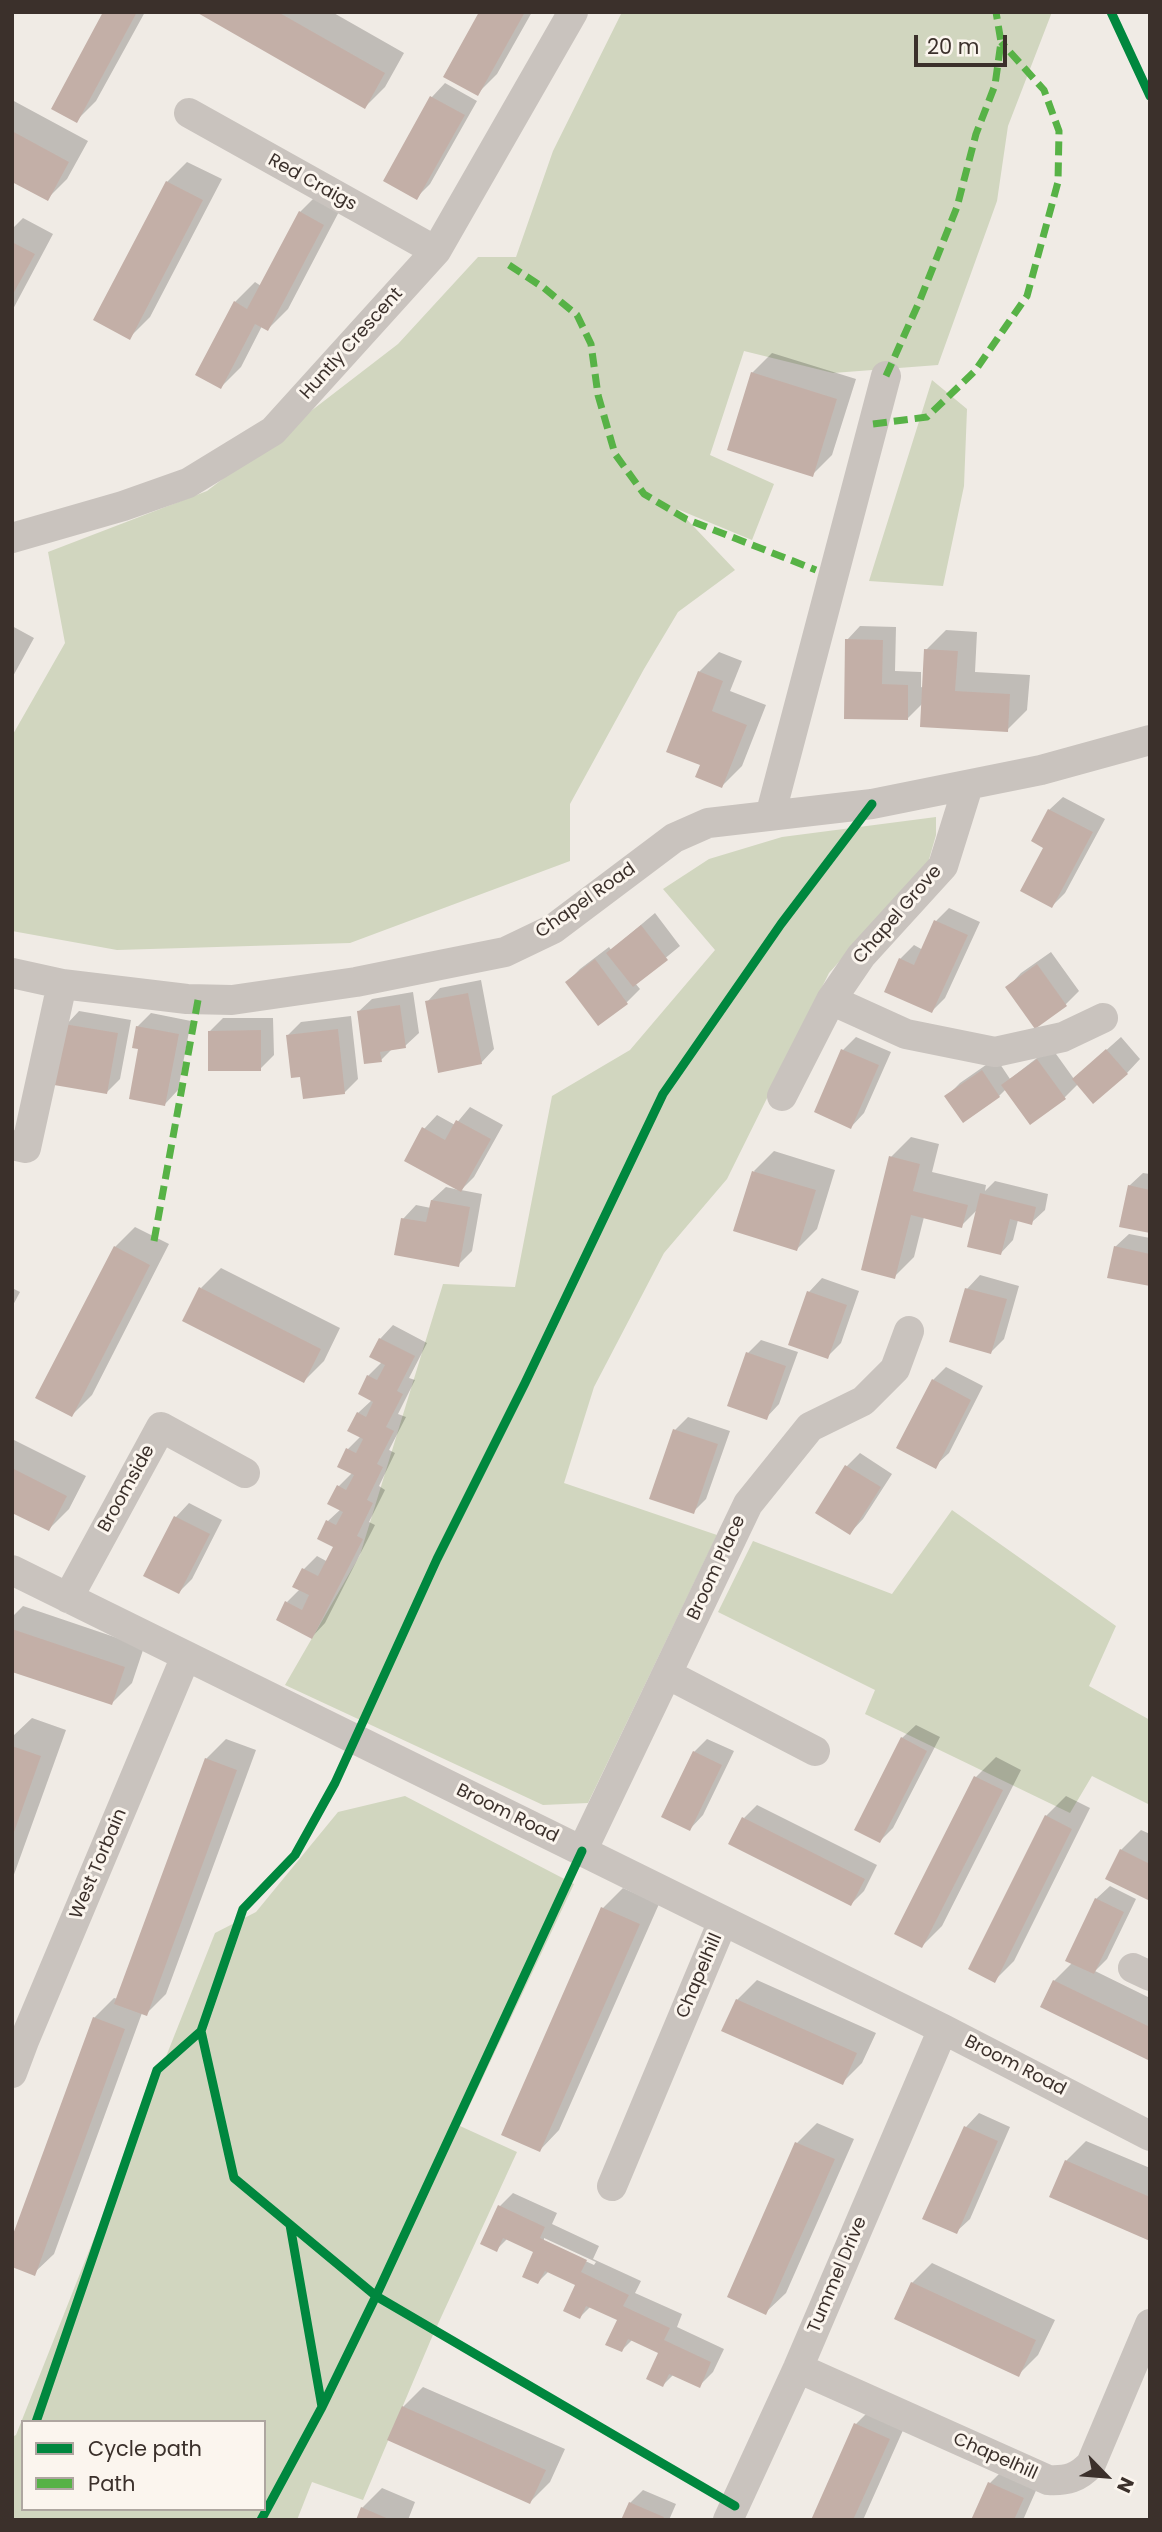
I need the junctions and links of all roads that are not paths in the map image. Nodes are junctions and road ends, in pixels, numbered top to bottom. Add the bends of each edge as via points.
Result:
1 (573, 12) edge
2 (189, 113) dead end
3 (436, 251) junction
4 (886, 376) dead end
5 (12, 538) edge
6 (1150, 740) edge
7 (968, 786) junction
8 (770, 816) junction
9 (12, 973) edge
10 (62, 984) junction
11 (831, 1000) junction
12 (1103, 1018) dead end
13 (782, 1096) dead end
14 (12, 1145) edge
15 (909, 1331) dead end
16 (245, 1473) dead end
17 (12, 1570) edge
18 (68, 1598) junction
19 (186, 1656) junction
20 (667, 1674) junction
21 (815, 1751) dead end
22 (582, 1851) junction
23 (723, 1920) junction
24 (943, 2029) junction
25 (12, 2073) edge
26 (1150, 2136) edge
27 (612, 2186) dead end
28 (1150, 2324) edge
29 (798, 2368) junction
30 (728, 2520) edge

1 - 3 street, Huntly Crescent
2 - 3 street, Red Craigs
3 - 5 street, Huntly Crescent via 273,431 188,482
4 - 8 street
6 - 7 street, Chapel Road
7 - 8 street, Chapel Road
7 - 11 street, Chapel Grove via 943,866 861,956
8 - 10 street, Chapel Road via 708,823 674,838 553,929 505,952 356,982 232,1000
9 - 10 street, Chapel Road
10 - 14 street via 26,1148
11 - 12 street via 906,1034 995,1052 1063,1037
11 - 13 street, Chapel Grove
15 - 20 street, Broom Place via 895,1369 863,1401 810,1427 748,1504
16 - 18 street, Broomside via 161,1427
17 - 18 street, Broom Road
18 - 19 street, Broom Road
19 - 22 street, Broom Road
19 - 25 street, West Torbain
20 - 21 street
20 - 22 street, Broom Place
22 - 23 street, Broom Road
23 - 24 street, Broom Road
23 - 27 street, Chapelhill
24 - 26 street, Broom Road
24 - 29 street, Tummel Drive
28 - 29 street, Chapelhill via 1091,2464 1065,2481 1048,2480
29 - 30 street, Tummel Drive

